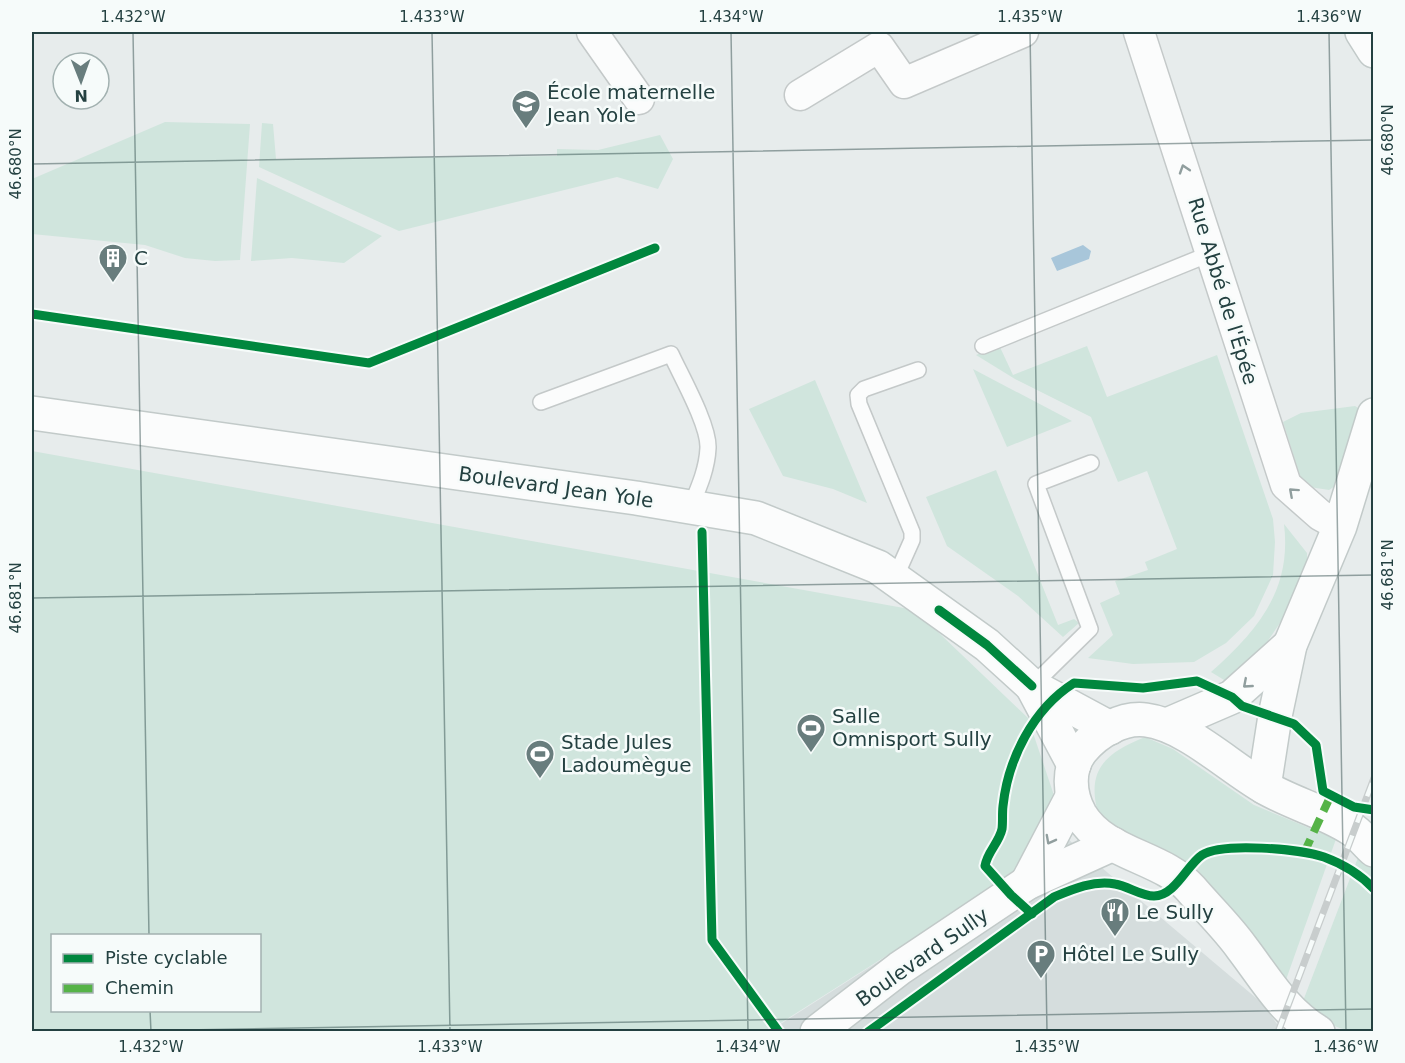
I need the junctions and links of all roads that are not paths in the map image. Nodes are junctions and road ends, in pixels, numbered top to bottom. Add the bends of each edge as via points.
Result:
1 (592, 32) edge
2 (1023, 32) edge
3 (1139, 32) edge
4 (1362, 32) edge
5 (1374, 51) edge
6 (800, 95) dead end
7 (639, 99) dead end
8 (1212, 253) junction
9 (983, 346) dead end
10 (918, 370) dead end
11 (541, 402) dead end
12 (32, 413) edge
13 (1374, 415) edge
14 (1091, 463) dead end
15 (692, 506) junction
16 (1340, 526) junction
17 (895, 578) junction
18 (1290, 645) junction
19 (1032, 686) junction
20 (1167, 725) junction
21 (1110, 728) junction
22 (1074, 765) junction
23 (1264, 787) junction
24 (1072, 797) junction
25 (1366, 836) edge
26 (1113, 844) junction
27 (1027, 883) junction
28 (1315, 1030) edge
29 (817, 1032) edge

1 - 7 street
2 - 6 street via 904,83 879,47
8 -> 3 street, Rue Abbé de l'Épée
4 - 5 main road
8 - 9 lane
16 -> 8 street, Rue Abbé de l'Épée via 1320,515 1286,485
10 - 17 lane via 864,389 858,395 912,532
11 - 15 lane via 671,354 708,446 704,474
12 - 15 main road, Boulevard Jean Yole
13 - 16 main road
14 - 19 lane via 1036,484 1090,629
15 - 17 main road, Boulevard Jean Yole via 756,518 841,551
16 - 18 main road
17 - 19 main road, Boulevard Jean Yole via 987,645
18 -> 20 main road via 1232,697
18 - 23 main road
19 - 21 main road, Boulevard Jean Yole
19 - 22 main road, Boulevard Jean Yole
20 - 21 main road via 1144,720
20 - 23 main road
21 - 22 main road via 1089,742
22 - 24 main road via 1070,780
23 - 25 main road
24 - 26 main road via 1089,827
24 -> 27 main road, Boulevard Sully
26 - 27 main road, Boulevard Sully
26 - 28 main road via 1181,878 1241,945 1276,996
27 - 29 main road, Boulevard Sully via 900,968

